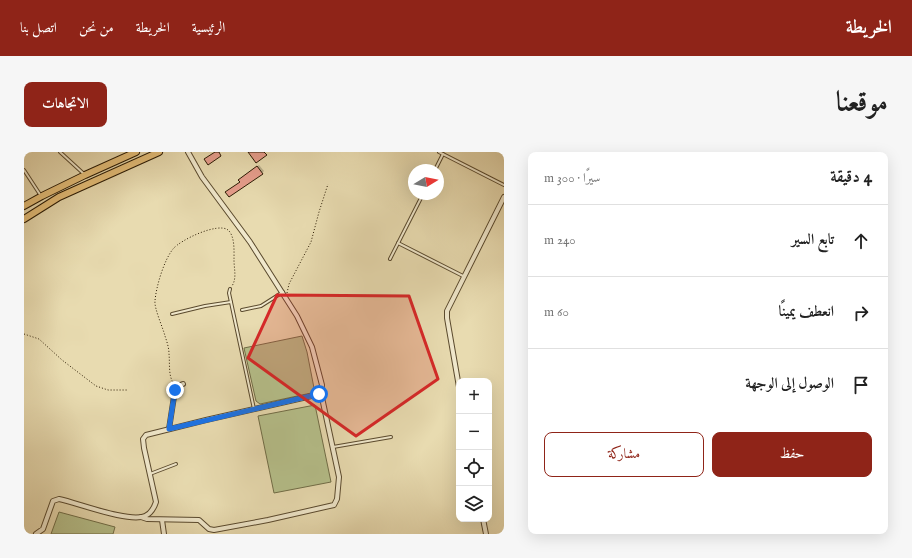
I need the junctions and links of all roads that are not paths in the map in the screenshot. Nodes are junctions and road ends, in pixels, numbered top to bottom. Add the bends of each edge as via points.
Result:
1 (60, 152) edge
2 (136, 152) edge
3 (160, 152) edge
4 (188, 152) edge
5 (439, 152) edge
6 (443, 154) junction
7 (438, 164) edge
8 (24, 170) edge
9 (84, 175) junction
10 (504, 185) edge
11 (42, 196) junction
12 (504, 197) edge
13 (420, 200) edge
14 (24, 206) edge
15 (24, 219) edge
16 (398, 243) junction
17 (390, 259) dead end
18 (464, 277) junction
19 (230, 289) road end
20 (283, 292) junction
21 (231, 302) junction
22 (242, 310) dead end
23 (172, 314) dead end
24 (458, 378) edge
25 (182, 384) dead end
26 (321, 393) junction
27 (254, 409) junction
28 (169, 429) junction
29 (391, 437) dead end
30 (333, 447) junction
31 (176, 464) dead end
32 (150, 474) junction
33 (140, 517) junction
34 (162, 520) junction
35 (484, 522) edge
36 (36, 534) edge
37 (164, 534) edge
38 (486, 534) edge

1 - 9 lane
2 - 9 main road
3 - 15 main road via 59,197
4 - 20 street via 202,177
5 - 6 lane
6 - 7 lane
6 - 10 lane
8 - 11 lane
9 - 11 main road
11 - 14 main road
12 - 18 street
13 - 16 lane
16 - 17 lane
16 - 18 lane
18 - 24 street via 447,315
19 - 21 lane
20 - 22 lane via 261,306
20 - 26 street via 304,327 312,347 322,385
21 - 23 lane
21 - 27 lane
25 - 28 street via 176,388
26 - 27 street
26 - 30 street
27 - 28 street
28 - 32 street via 146,435 143,439
29 - 30 lane
30 - 34 street via 339,477 334,505 214,530 199,520
31 - 32 lane
32 - 33 street via 156,502 151,512
33 - 34 street
33 - 36 street via 129,518 59,499 53,501 46,524
34 - 37 street
35 - 38 street

